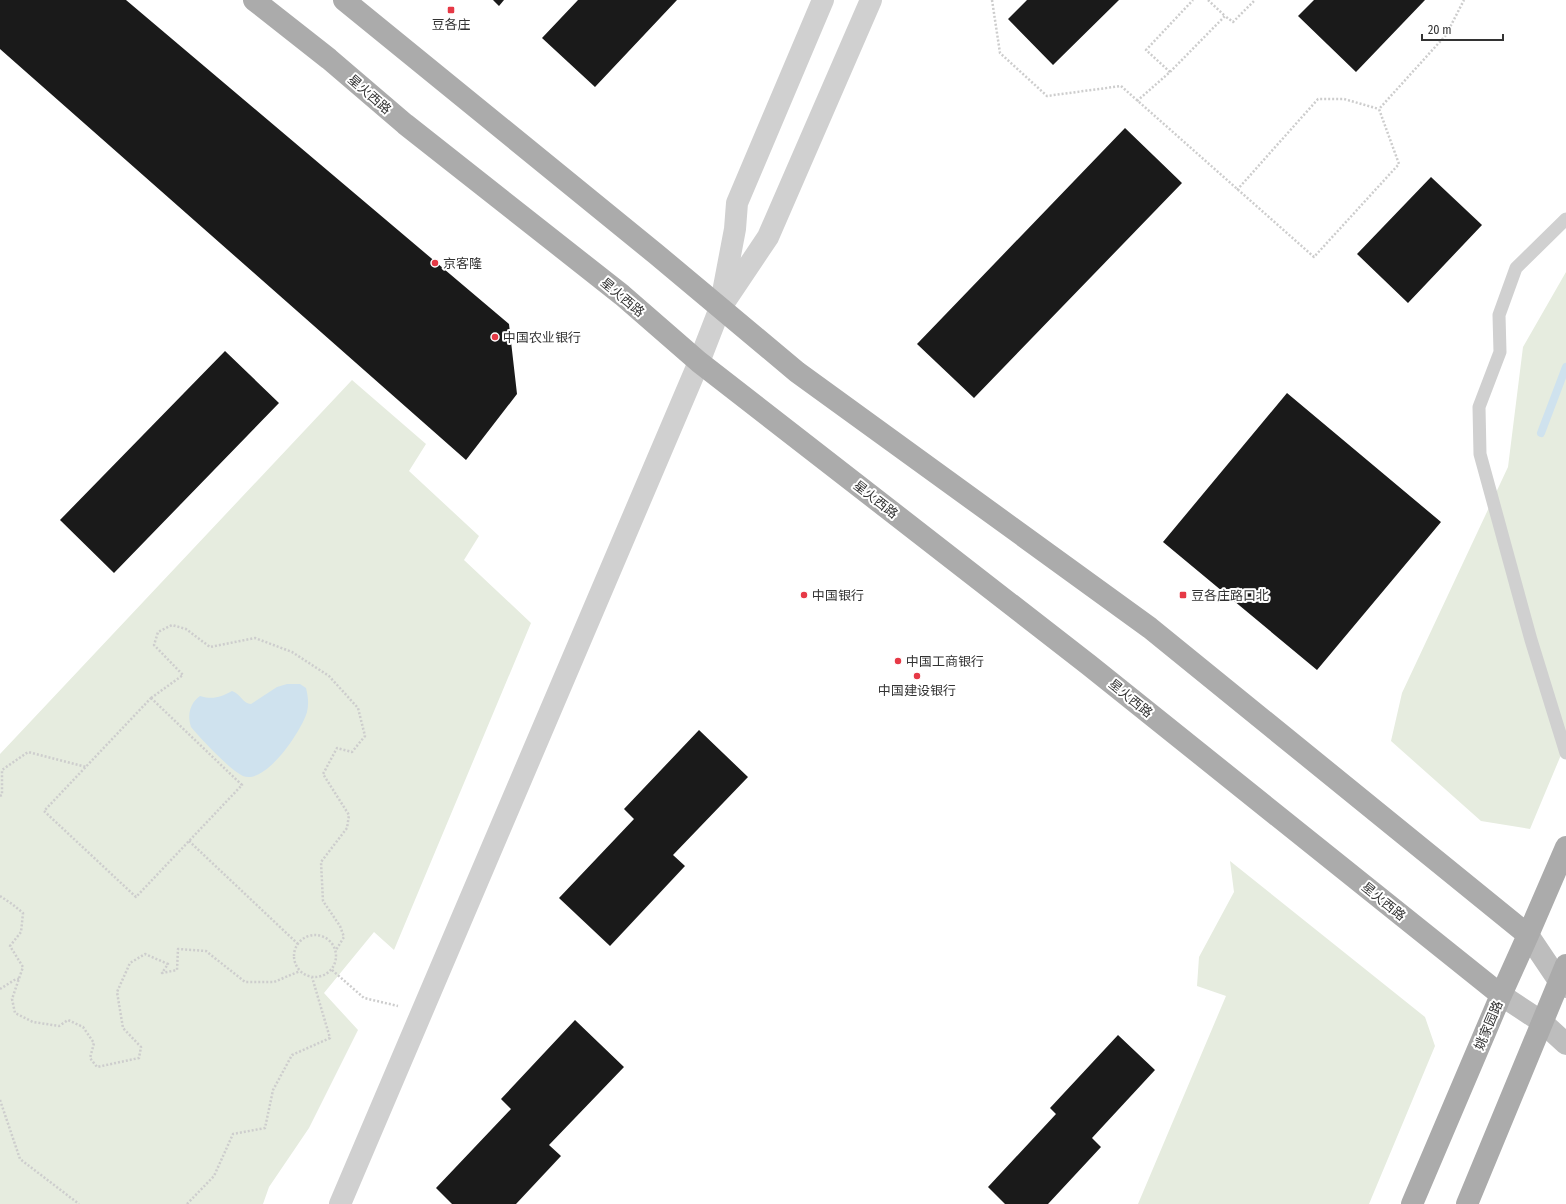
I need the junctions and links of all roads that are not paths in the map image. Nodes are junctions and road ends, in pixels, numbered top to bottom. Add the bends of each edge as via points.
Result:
1 (254, 0) edge
2 (344, 0) edge
3 (823, 0) edge
4 (870, 0) edge
5 (1566, 219) edge
6 (720, 308) junction
7 (698, 362) junction
8 (1566, 753) edge
9 (1566, 847) edge
10 (1528, 936) junction
11 (1564, 977) edge
12 (1501, 995) junction
13 (1542, 1022) junction
14 (1566, 1044) edge
15 (340, 1204) edge
16 (1412, 1204) edge
17 (1466, 1204) edge

1 - 7 main road, 星火西路 via 329,59 405,124 622,295
2 - 6 main road
3 - 6 street via 737,203 735,229
4 - 6 street via 768,237
5 - 8 lane via 1516,268 1499,315 1500,352 1479,407 1480,454 1531,640
6 - 7 street
6 - 10 main road via 797,372 1150,628
7 - 12 main road, 星火西路 via 1089,665
7 - 15 street
9 - 10 main road, 姚家园路
10 - 11 main road
10 - 12 main road, 姚家园路
11 - 13 main road
12 - 13 main road
12 - 16 main road, 姚家园路
13 - 14 main road
13 - 17 main road

